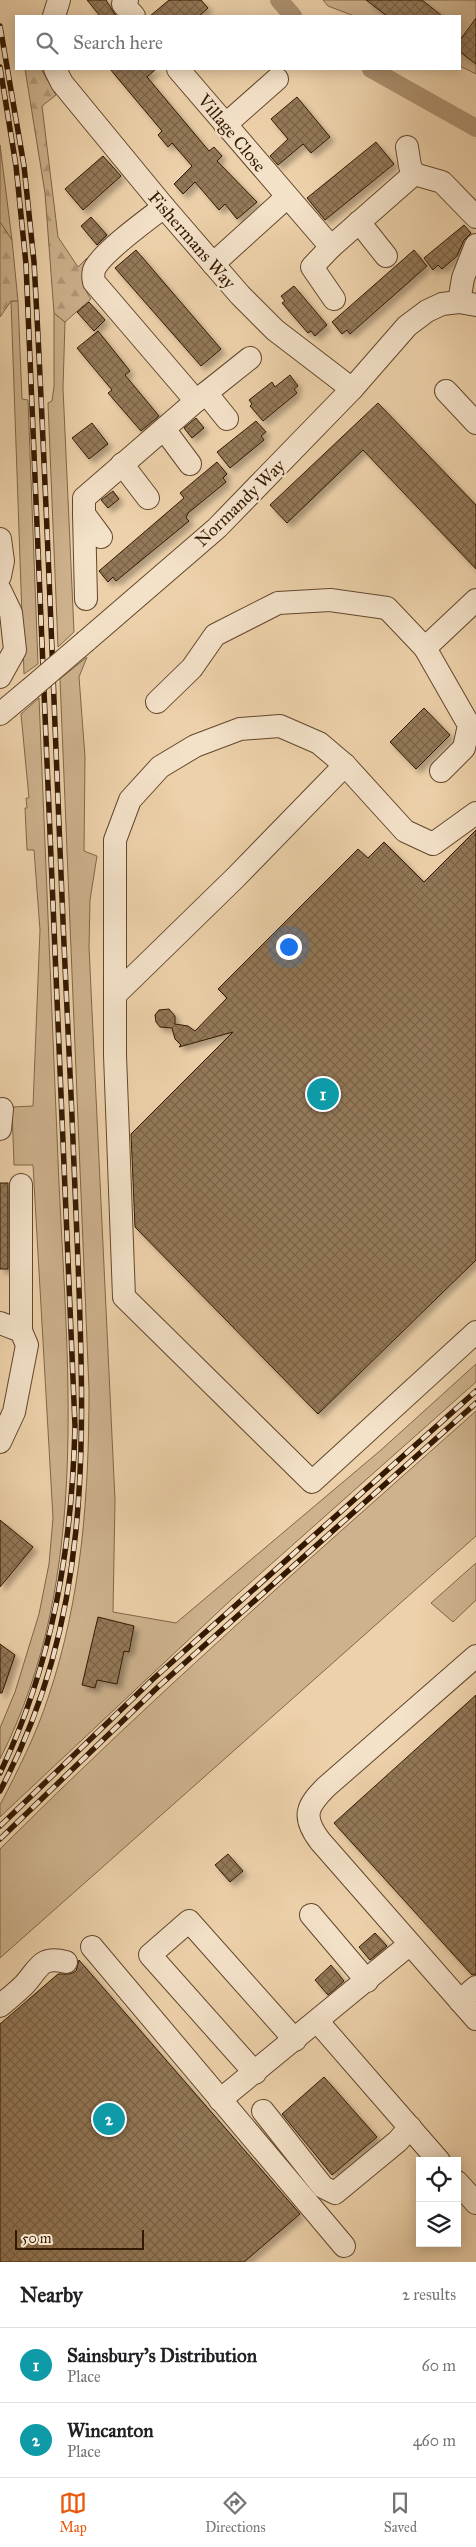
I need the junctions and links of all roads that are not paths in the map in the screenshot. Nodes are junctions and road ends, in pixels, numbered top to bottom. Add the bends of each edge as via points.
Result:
1 (59, 0) edge
2 (127, 0) edge
3 (54, 15) edge
4 (133, 15) edge
5 (56, 70) edge
6 (179, 70) edge
7 (276, 79) dead end
8 (225, 125) junction
9 (407, 147) dead end
10 (414, 174) junction
11 (287, 197) junction
12 (164, 207) junction
13 (476, 217) edge
14 (359, 222) junction
15 (476, 245) edge
16 (331, 247) junction
17 (386, 256) dead end
18 (213, 264) junction
19 (334, 300) dead end
20 (468, 304) edge
21 (250, 358) dead end
22 (352, 389) junction
23 (446, 391) dead end
24 (201, 397) junction
25 (227, 419) dead end
26 (476, 423) edge
27 (164, 429) junction
28 (122, 464) junction
29 (190, 464) dead end
30 (148, 498) dead end
31 (84, 514) junction
32 (101, 537) dead end
33 (0, 539) edge
34 (0, 576) edge
35 (0, 590) edge
36 (86, 599) dead end
37 (476, 600) edge
38 (425, 648) junction
39 (0, 677) edge
40 (157, 702) dead end
41 (0, 714) edge
42 (345, 765) junction
43 (441, 771) dead end
44 (476, 813) edge
45 (115, 995) junction
46 (21, 1185) dead end
47 (10, 1327) edge
48 (476, 1332) edge
49 (0, 1442) edge
50 (476, 1656) edge
51 (310, 1915) dead end
52 (410, 1944) junction
53 (92, 1947) dead end
54 (66, 1962) dead end
55 (367, 1981) junction
56 (468, 1994) edge
57 (0, 2006) edge
58 (476, 2019) edge
59 (318, 2022) junction
60 (295, 2040) junction
61 (255, 2073) junction
62 (220, 2100) junction
63 (263, 2111) dead end
64 (410, 2127) junction
65 (436, 2157) edge
66 (461, 2186) edge
67 (476, 2202) edge
68 (344, 2246) dead end

1 - 3 street
2 - 4 street via 123,4
5 - 12 street, Fishermans Way via 62,83
6 - 8 street, Village Close
7 - 8 street
8 - 11 street, Village Close
9 - 10 street
10 - 13 street via 442,182
10 - 14 street
11 - 16 street, Village Close
11 - 18 street
12 - 18 street, Fishermans Way
12 - 24 street via 98,262 94,269 94,282
14 - 16 street
14 - 17 street
15 - 20 street via 463,278
16 - 19 street via 312,267
18 - 22 street, Fishermans Way via 275,330
20 - 22 street, Normandy Way via 442,304 427,311 407,326
21 - 24 street
22 - 41 street, Normandy Way, bridge via 217,528
23 - 26 street
24 - 25 street
24 - 27 street
27 - 28 street
27 - 29 street
28 - 30 street
28 - 31 street via 84,498
31 - 32 street
31 - 36 street
33 - 34 street via 3,561
35 - 39 street via 10,614 15,650
37 - 38 street
38 - 40 street via 386,608 330,600 278,604 215,634 192,668
38 - 43 street via 469,725 464,748
42 - 44 street via 405,832 433,844
42 - 45 street
42 - 45 street via 319,743 280,726 240,729 195,746 160,767 130,800 115,840
45 - 48 street via 124,1297 312,1482
46 - 47 street
47 - 49 street via 27,1345 14,1412
50 - 52 street via 326,1787 308,1810 312,1830 320,1841
51 - 55 street
52 - 55 street
52 - 56 street
53 - 62 street
54 - 57 street via 45,1961
55 - 59 street
56 - 58 street
59 - 60 street
59 - 64 street
60 - 61 street
60 - 61 street via 189,1921 150,1955
61 - 62 street
62 - 68 street
63 - 64 street via 323,2188 335,2193 398,2141
64 - 65 street
66 - 67 street

